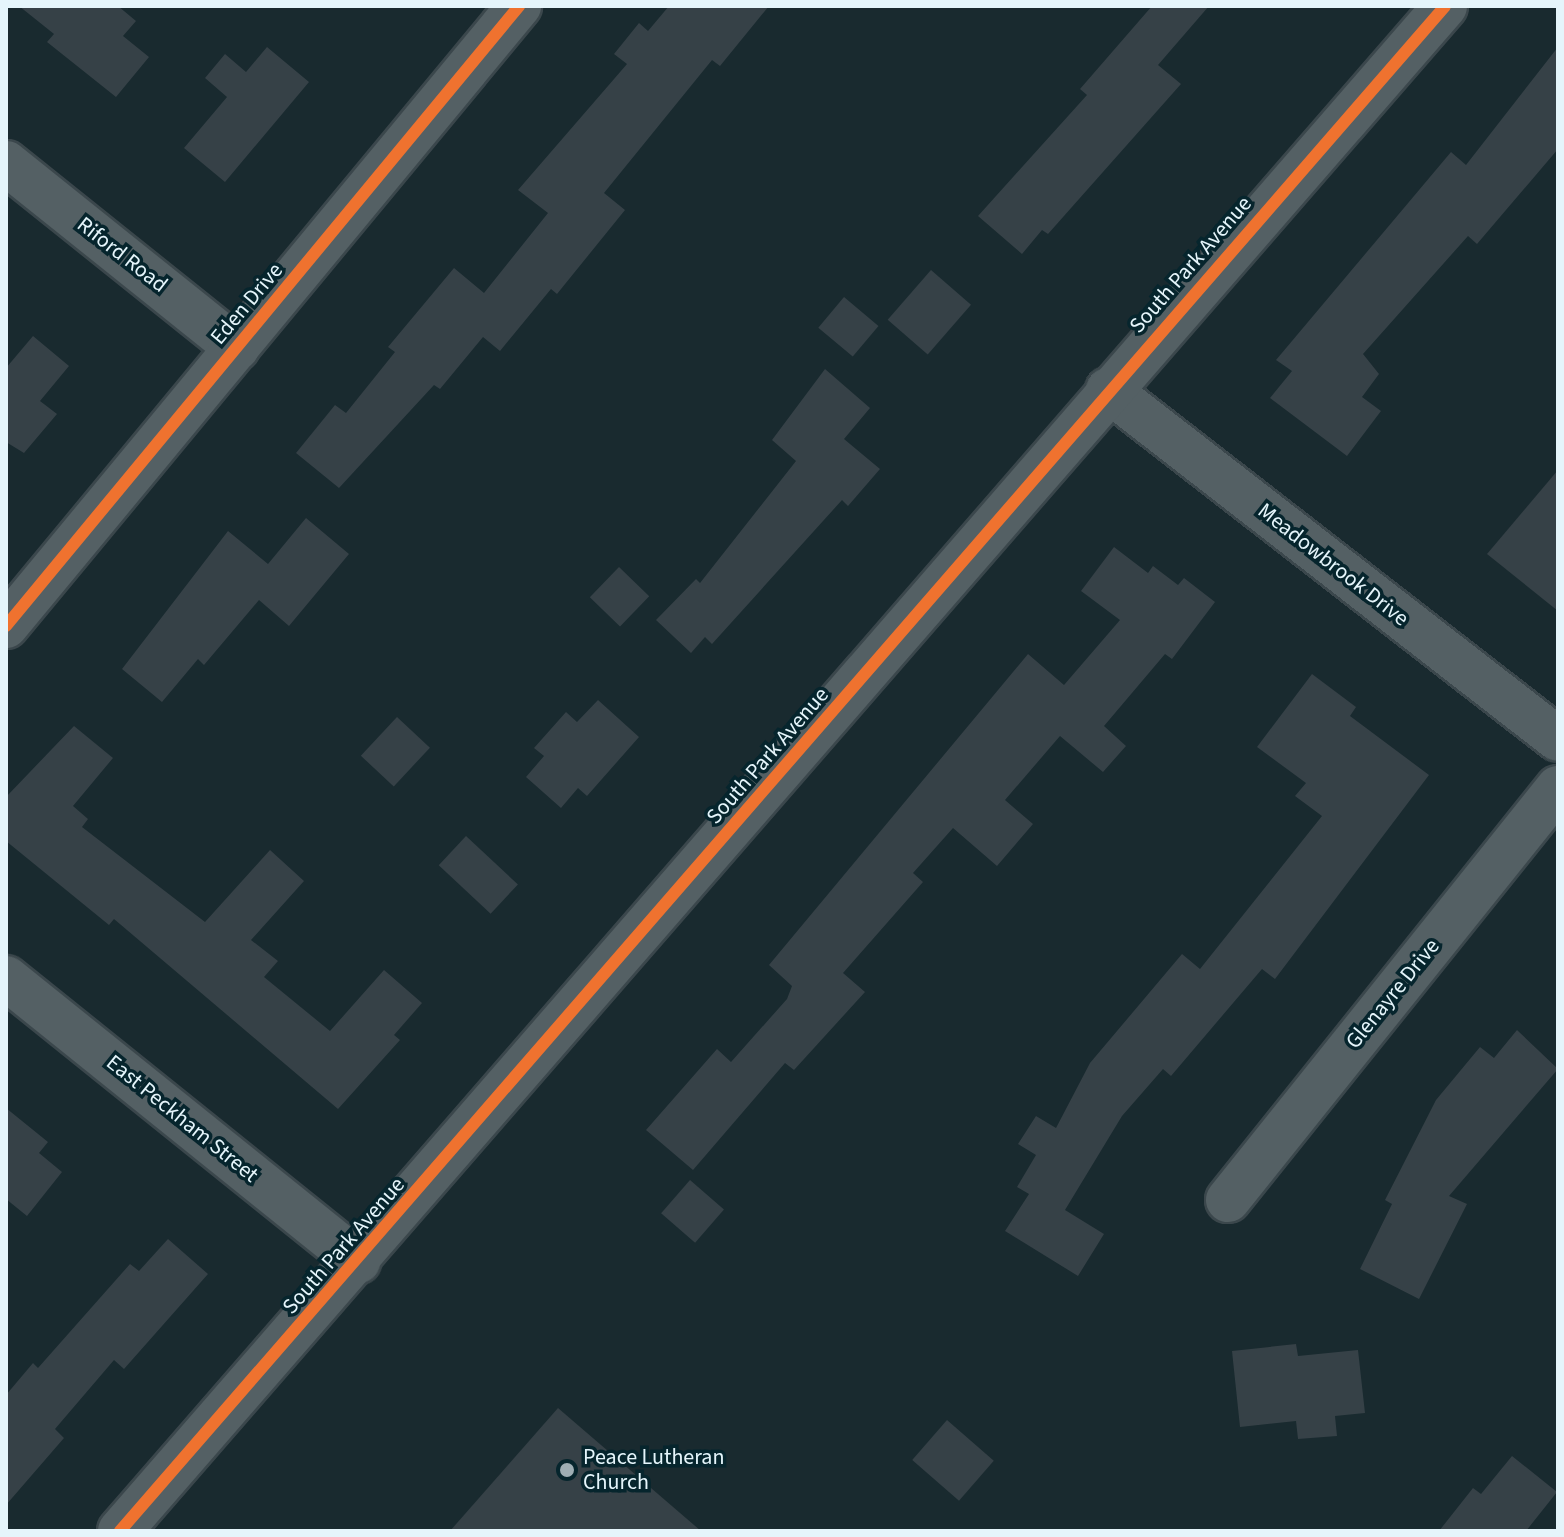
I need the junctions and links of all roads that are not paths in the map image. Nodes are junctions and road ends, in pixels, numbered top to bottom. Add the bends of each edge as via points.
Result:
1 (519, 6) edge
2 (1445, 6) edge
3 (6, 163) edge
4 (237, 348) junction
5 (1108, 390) junction
6 (6, 626) edge
7 (1558, 739) edge
8 (1558, 788) edge
9 (6, 978) edge
10 (1228, 1200) dead end
11 (358, 1261) junction
12 (120, 1531) edge

1 - 4 street, Eden Drive
2 - 5 street, South Park Avenue
3 - 4 street, Riford Road
4 - 6 street, Eden Drive
5 - 7 street, Meadowbrook Drive
5 - 11 street, South Park Avenue
8 - 10 street, Glenayre Drive
9 - 11 street, East Peckham Street
11 - 12 street, South Park Avenue

